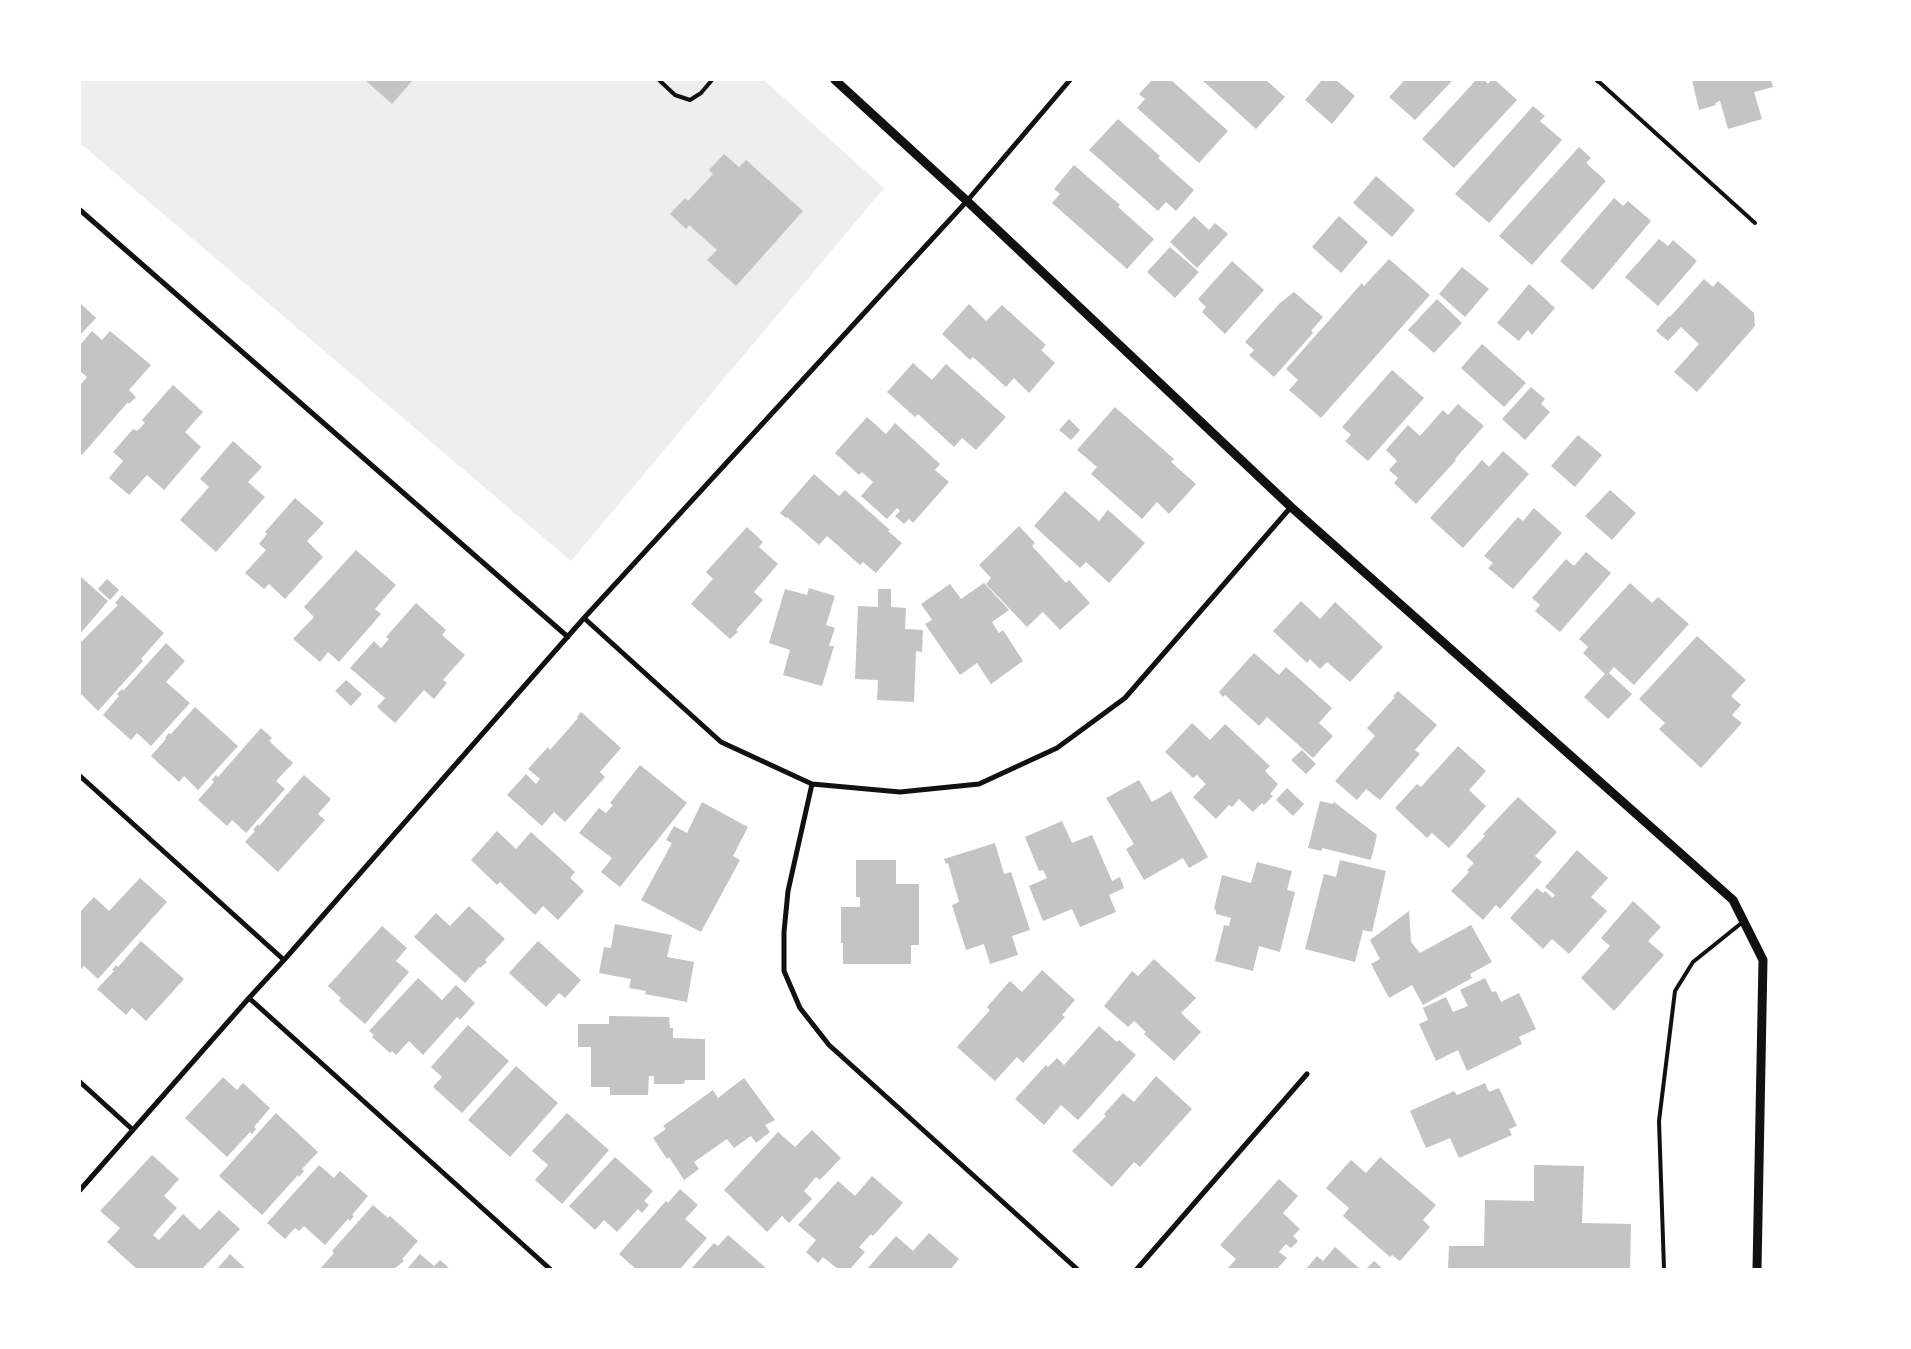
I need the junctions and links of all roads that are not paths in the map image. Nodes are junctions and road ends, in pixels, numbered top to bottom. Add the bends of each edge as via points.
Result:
1 (659, 80) edge
2 (712, 80) edge
3 (835, 80) edge
4 (1070, 80) edge
5 (1598, 80) edge
6 (967, 202) junction
7 (80, 210) edge
8 (1755, 223) dead end
9 (1291, 507) junction
10 (584, 618) junction
11 (568, 637) junction
12 (80, 776) edge
13 (812, 784) junction
14 (1744, 921) junction
15 (284, 960) junction
16 (249, 998) junction
17 (1307, 1074) dead end
18 (80, 1082) edge
19 (133, 1130) junction
20 (80, 1190) edge
21 (550, 1269) edge
22 (1078, 1269) edge
23 (1136, 1269) edge
24 (1664, 1269) edge
25 (1757, 1269) edge

1 - 2 lane via 675,94 690,100
3 - 6 street
4 - 6 street
5 - 8 lane
6 - 9 street
6 - 10 street
7 - 11 street
9 - 13 street via 1125,698 1057,748 979,784 900,792
9 - 14 street via 1733,900
10 - 11 street
10 - 13 street via 721,742
11 - 15 street
12 - 15 street
13 - 22 street via 788,891 784,932 784,971 800,1008 829,1045
14 - 24 lane via 1693,962 1676,991 1659,1121
14 - 25 street via 1763,960
15 - 16 street
16 - 19 street
16 - 21 street
17 - 23 street
18 - 19 street
19 - 20 street

